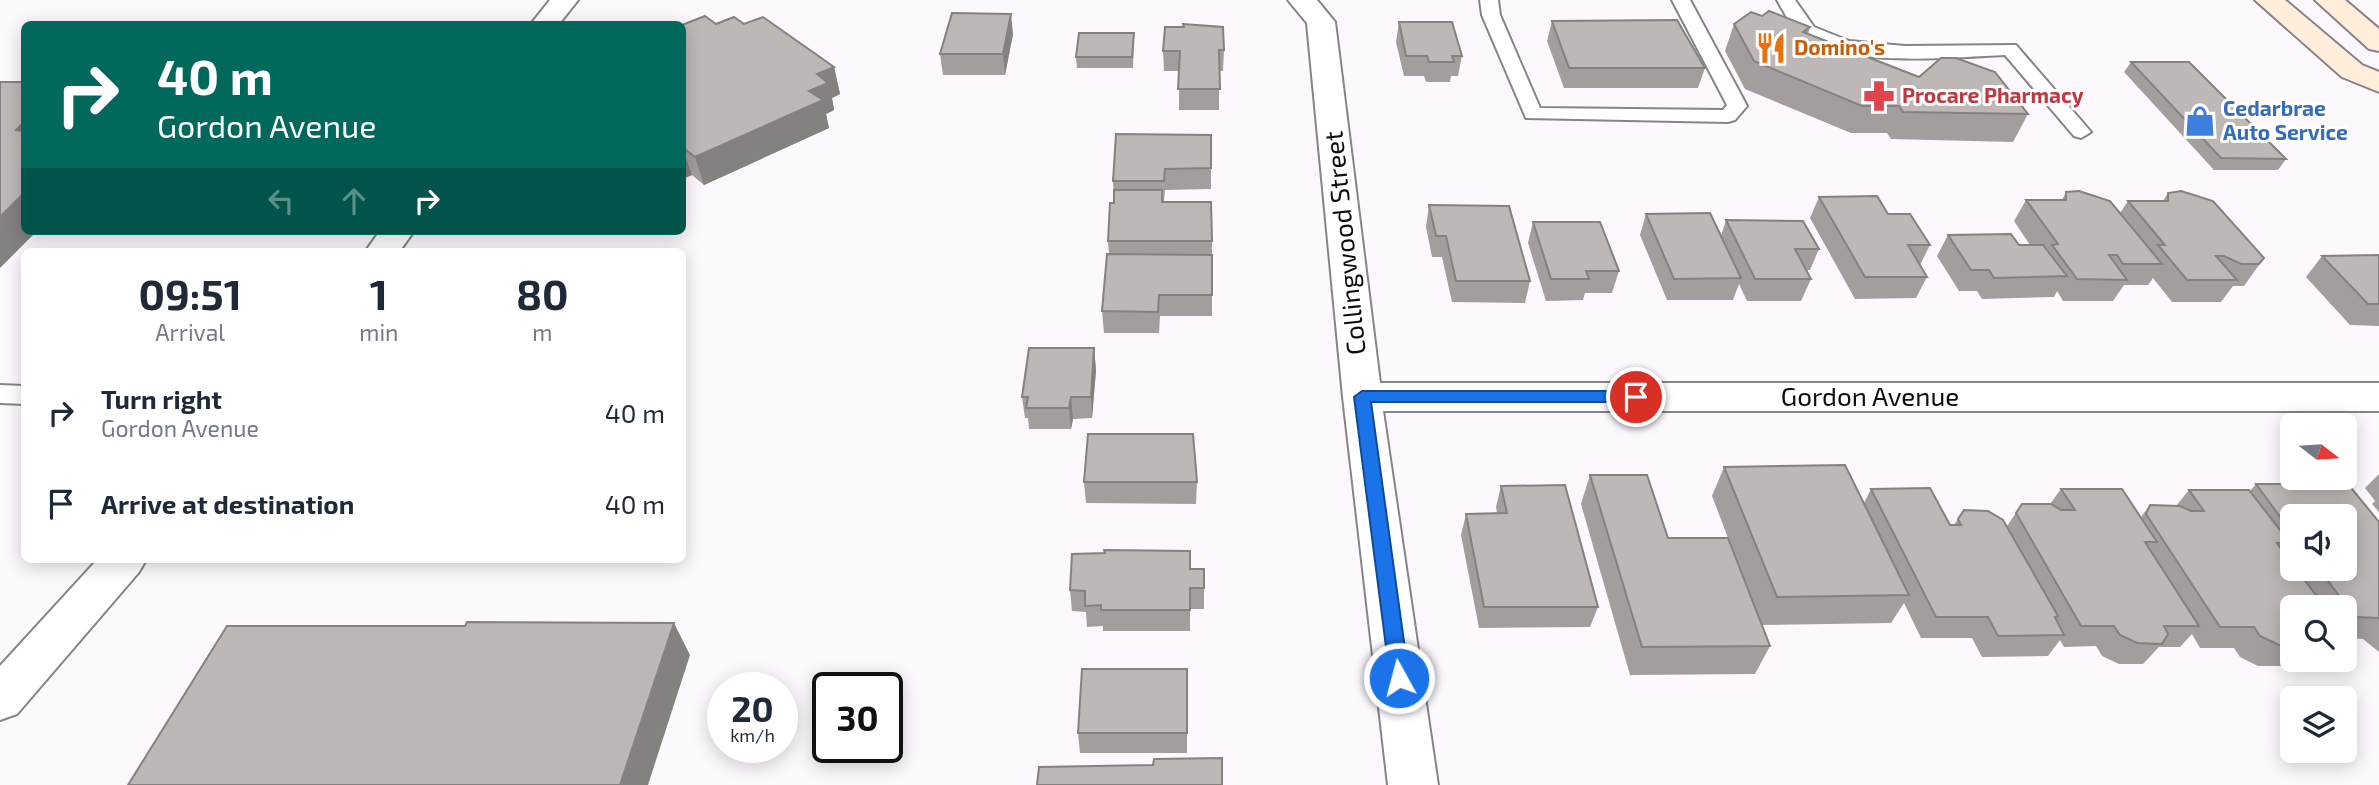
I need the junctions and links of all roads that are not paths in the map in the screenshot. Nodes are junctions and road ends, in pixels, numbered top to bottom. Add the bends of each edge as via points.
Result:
1 (564, 0) edge
2 (1302, 0) edge
3 (1489, 0) edge
4 (1681, 0) edge
5 (1786, 0) edge
6 (2269, 0) edge
7 (2329, 0) edge
8 (547, 21) edge
9 (2379, 43) edge
10 (2379, 83) edge
11 (2081, 132) dead end
12 (0, 394) edge
13 (21, 394) edge
14 (1362, 397) junction
15 (2379, 397) edge
16 (121, 563) edge
17 (0, 699) edge
18 (1413, 785) edge

1 - 8 street
2 - 14 street, Collingwood Street via 1321,22
3 - 4 lane via 1491,15 1533,114 1728,116 1737,106
5 - 11 lane via 1809,31 1830,42 1874,51 2010,49
6 - 10 main road via 2352,71
7 - 9 main road
12 - 13 lane
14 - 15 street, Gordon Avenue
14 - 18 street, Collingwood Street
16 - 17 street

